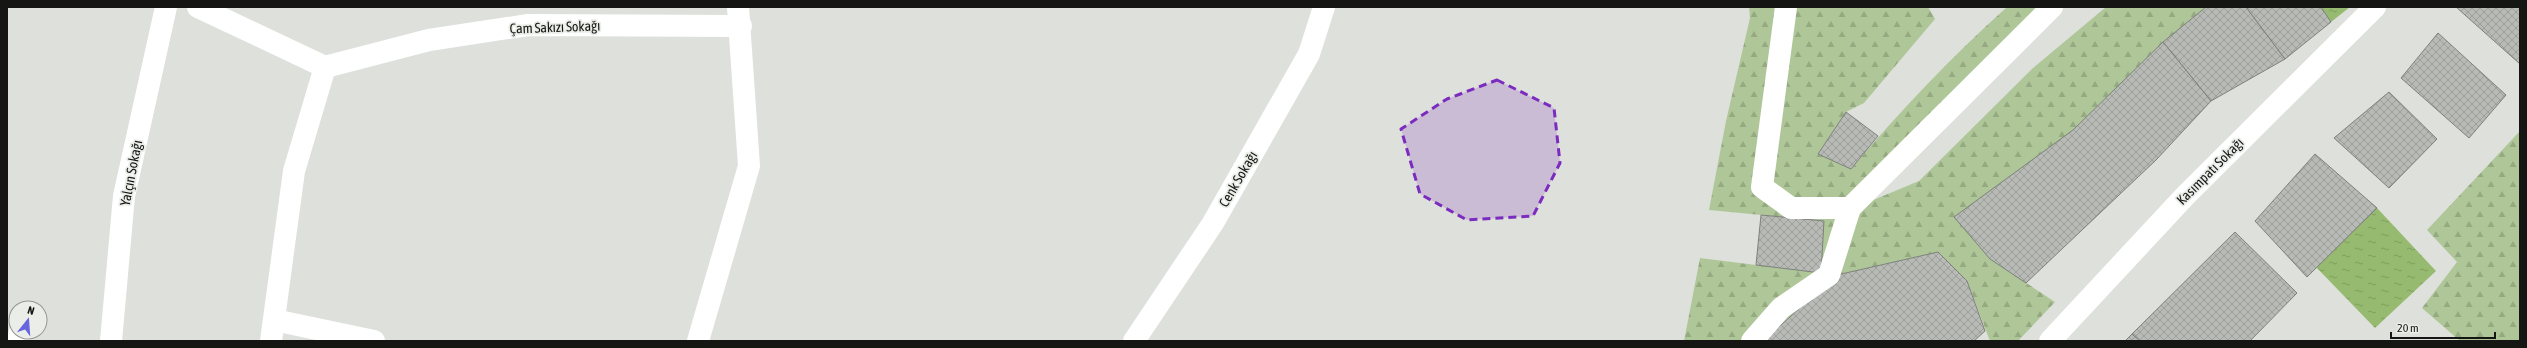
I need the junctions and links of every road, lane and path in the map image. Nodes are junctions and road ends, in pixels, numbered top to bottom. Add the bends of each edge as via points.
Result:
1 (166, 7) edge
2 (198, 7) edge
3 (1324, 7) edge
4 (1786, 7) edge
5 (2052, 7) edge
6 (2375, 7) edge
7 (739, 17) edge
8 (325, 67) junction
9 (1850, 208) junction
10 (273, 330) edge
11 (111, 341) edge
12 (374, 341) edge
13 (698, 341) edge
14 (1134, 341) edge
15 (1752, 341) edge
16 (2050, 341) edge

1 - 11 street, Yalçın Sokağı via 124,196
2 - 8 street
3 - 14 street, Cenk Sokağı via 1305,61 1213,223
4 - 9 street via 1762,187 1791,208
5 - 9 street
6 - 16 street, Kasımpatı Sokağı via 2185,196
7 - 8 street, Çam Sakızı Sokağı via 528,24 429,40
7 - 13 street via 749,166
8 - 10 street via 294,172
9 - 15 street via 1829,275 1782,308
10 - 12 street

